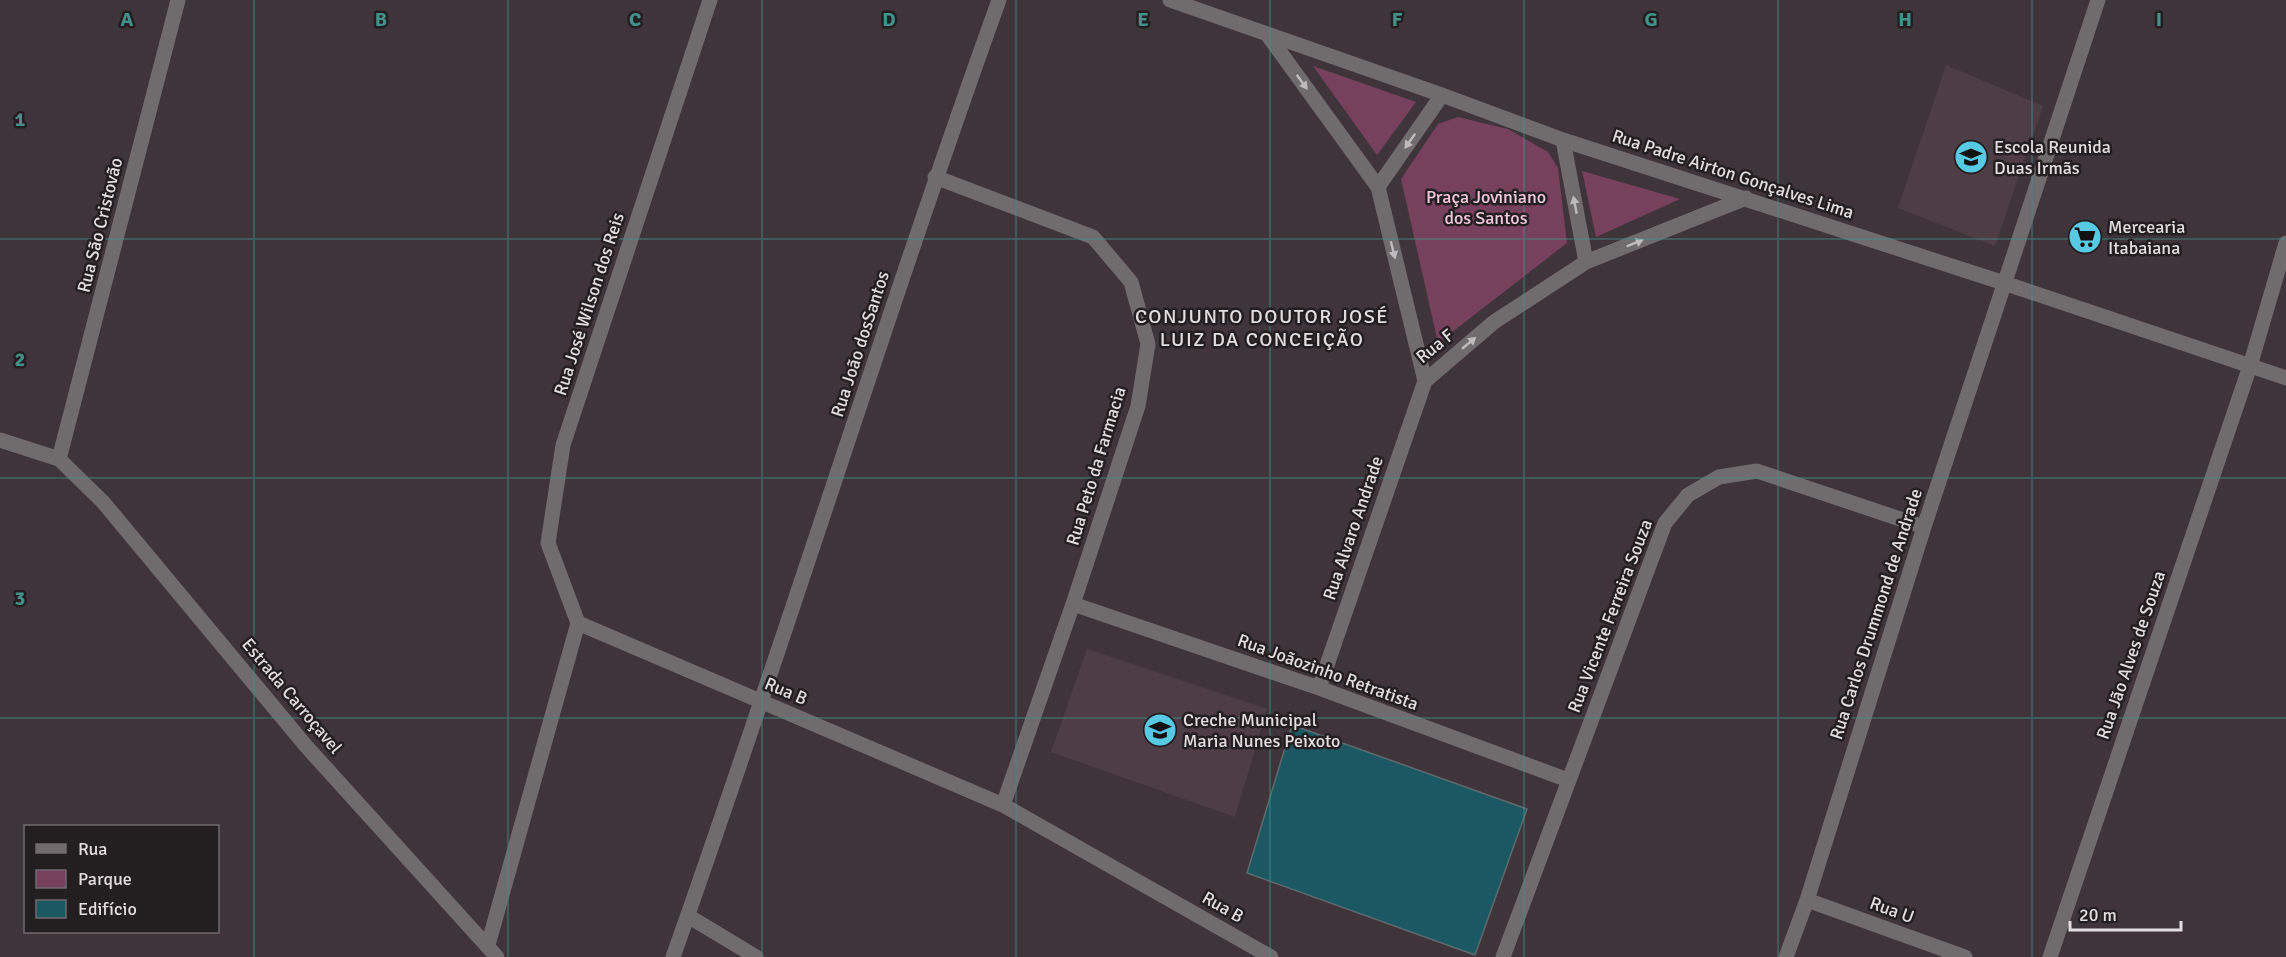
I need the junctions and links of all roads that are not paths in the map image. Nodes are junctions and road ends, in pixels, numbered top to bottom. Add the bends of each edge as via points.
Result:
1 (178, 0) edge
2 (710, 0) edge
3 (999, 0) edge
4 (1170, 0) edge
5 (2098, 0) edge
6 (1267, 34) junction
7 (1442, 95) junction
8 (1563, 140) junction
9 (935, 177) junction
10 (1378, 187) junction
11 (1746, 198) junction
12 (2286, 243) edge
13 (1586, 262) junction
14 (2004, 283) junction
15 (2250, 366) junction
16 (2286, 378) edge
17 (1425, 381) junction
18 (0, 440) edge
19 (59, 459) junction
20 (1924, 527) junction
21 (1073, 604) junction
22 (578, 623) junction
23 (1318, 688) junction
24 (762, 702) junction
25 (1568, 780) junction
26 (1003, 806) junction
27 (1807, 900) junction
28 (688, 916) junction
29 (492, 951) edge
30 (673, 957) edge
31 (756, 957) edge
32 (1270, 957) edge
33 (1503, 957) edge
34 (1786, 957) edge
35 (1965, 957) edge
36 (2050, 957) edge

1 - 19 street, Rua São Cristovão
2 - 22 street, Rua José Wilson dos Reis via 563,445 548,543
3 - 9 street, Rua João dosSantos
4 - 6 street, Rua Padre Airton Gonçalves Lima
5 - 14 street, Rua Carlos Drummond de Andrade
6 - 7 street, Rua Padre Airton Gonçalves Lima
6 -> 10 street, Rua F
7 - 8 street, Rua Padre Airton Gonçalves Lima
7 -> 10 street
8 - 11 street, Rua Padre Airton Gonçalves Lima
13 -> 8 street
9 - 21 street, Rua Peto da Farmacia via 1093,237 1131,282 1148,344 1138,406
9 - 24 street, Rua João dosSantos
10 -> 17 street, Rua F
13 -> 11 street, Rua F
11 - 14 street, Rua Padre Airton Gonçalves Lima
12 - 15 street, Rua Jão Alves de Souza
17 -> 13 street, Rua F via 1494,322
14 - 15 street, Rua Padre Airton Gonçalves Lima
14 - 20 street, Rua Carlos Drummond de Andrade
15 - 16 street, Rua Padre Airton Gonçalves Lima
15 - 36 street, Rua Jão Alves de Souza
17 - 23 street, Rua Alvaro Andrade
18 - 19 street
19 - 29 street, Estrada Carroçavel via 103,502 306,746
20 - 25 street, Rua Vicente Ferreira Souza via 1757,471 1719,477 1688,495 1665,523
20 - 27 street, Rua Carlos Drummond de Andrade
21 - 23 street, Rua Joãozinho Retratista
21 - 26 street, Rua Peto da Farmacia
22 - 24 street, Rua B
22 - 29 street
23 - 25 street, Rua Joãozinho Retratista
24 - 26 street, Rua B
24 - 28 street, Rua João dosSantos
25 - 33 street, Rua Vicente Ferreira Souza
26 - 32 street, Rua B
27 - 34 street, Rua Carlos Drummond de Andrade
27 - 35 street, Rua U
28 - 30 street, Rua João dosSantos
28 - 31 street

